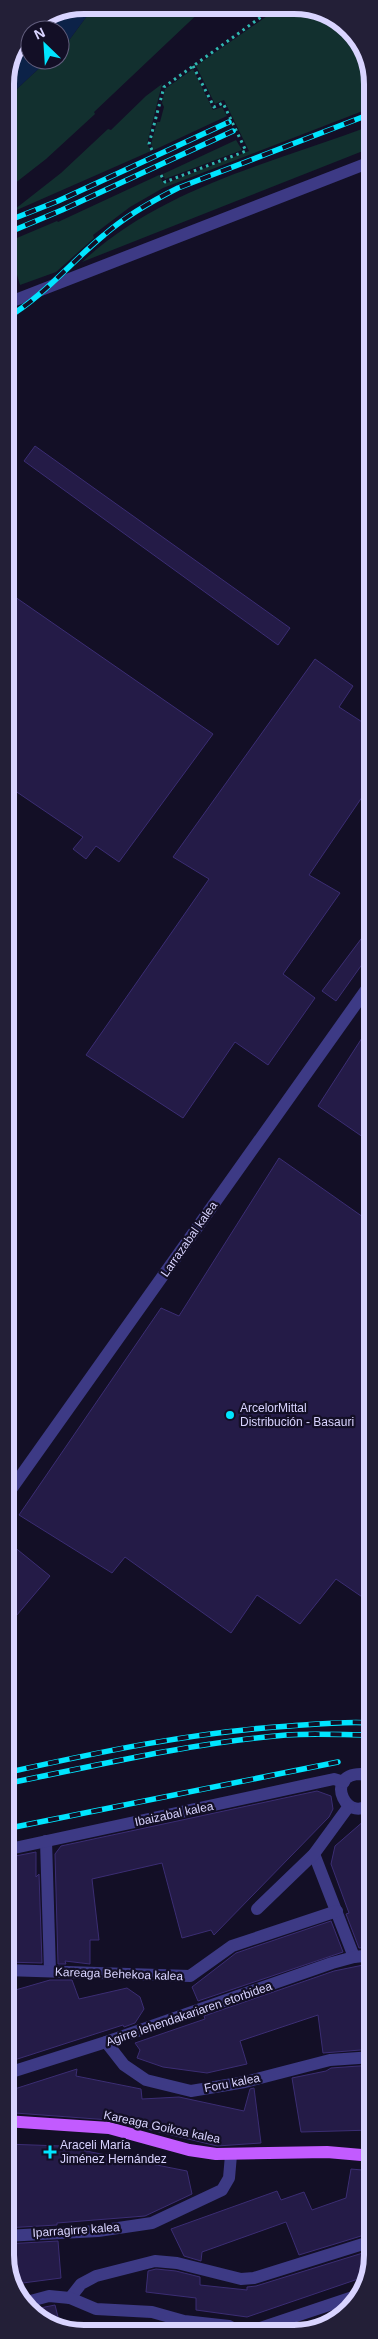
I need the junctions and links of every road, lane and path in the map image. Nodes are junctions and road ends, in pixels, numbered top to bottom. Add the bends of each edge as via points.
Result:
1 (265, 14) edge
2 (193, 66) junction
3 (152, 150) dead end
4 (364, 165) edge
5 (346, 172) junction
6 (364, 172) edge
7 (161, 174) dead end
8 (14, 301) edge
9 (364, 993) edge
10 (14, 1485) edge
11 (364, 1775) edge
12 (344, 1782) junction
13 (349, 1806) junction
14 (364, 1808) edge
15 (46, 1841) junction
16 (14, 1848) edge
17 (314, 1854) junction
18 (257, 1909) dead end
19 (337, 1911) junction
20 (364, 1956) edge
21 (354, 1957) junction
22 (14, 1970) edge
23 (50, 1972) junction
24 (106, 2042) junction
25 (364, 2057) edge
26 (14, 2071) edge
27 (14, 2122) edge
28 (364, 2155) edge
29 (231, 2156) junction
30 (14, 2236) edge
31 (363, 2244) dead end
32 (70, 2298) junction
33 (349, 2298) edge
34 (31, 2301) edge
35 (220, 2325) edge
36 (268, 2325) edge

1 - 2 path
2 - 3 path via 164,87 149,144
2 - 7 path via 214,107 224,103 246,150 165,182
4 - 5 street
5 - 6 street
5 - 8 street
9 - 10 street, Larrazabal kalea
11 - 12 street, Ibaizabal kalea via 357,1774
12 - 13 street via 342,1798
12 - 15 street, Ibaizabal kalea via 334,1779
13 - 14 street
13 - 17 street
15 - 16 street, Ibaizabal kalea
15 - 23 street
17 - 18 street
17 - 19 street
19 - 21 street
19 - 23 street, Kareaga Behekoa kalea via 232,1946 190,1976
20 - 21 street, Agirre lehendakariaren etorbidea
21 - 24 street, Agirre lehendakariaren etorbidea
22 - 23 street, Kareaga Behekoa kalea
24 - 25 street, Foru kalea via 124,2065 146,2080 192,2091 245,2082 330,2060
24 - 26 street, Agirre lehendakariaren etorbidea
27 - 29 main road, Kareaga Goikoa kalea via 109,2128 190,2150
28 - 29 main road, Kareaga Goikoa kalea via 302,2152
29 - 30 street, Iparragirre kalea via 229,2178 222,2190 152,2223 98,2231
31 - 32 street via 254,2278 241,2279 177,2263 155,2261 96,2276 81,2284
32 - 34 street via 49,2296
32 - 35 street via 96,2309 152,2312 184,2321
33 - 36 street

